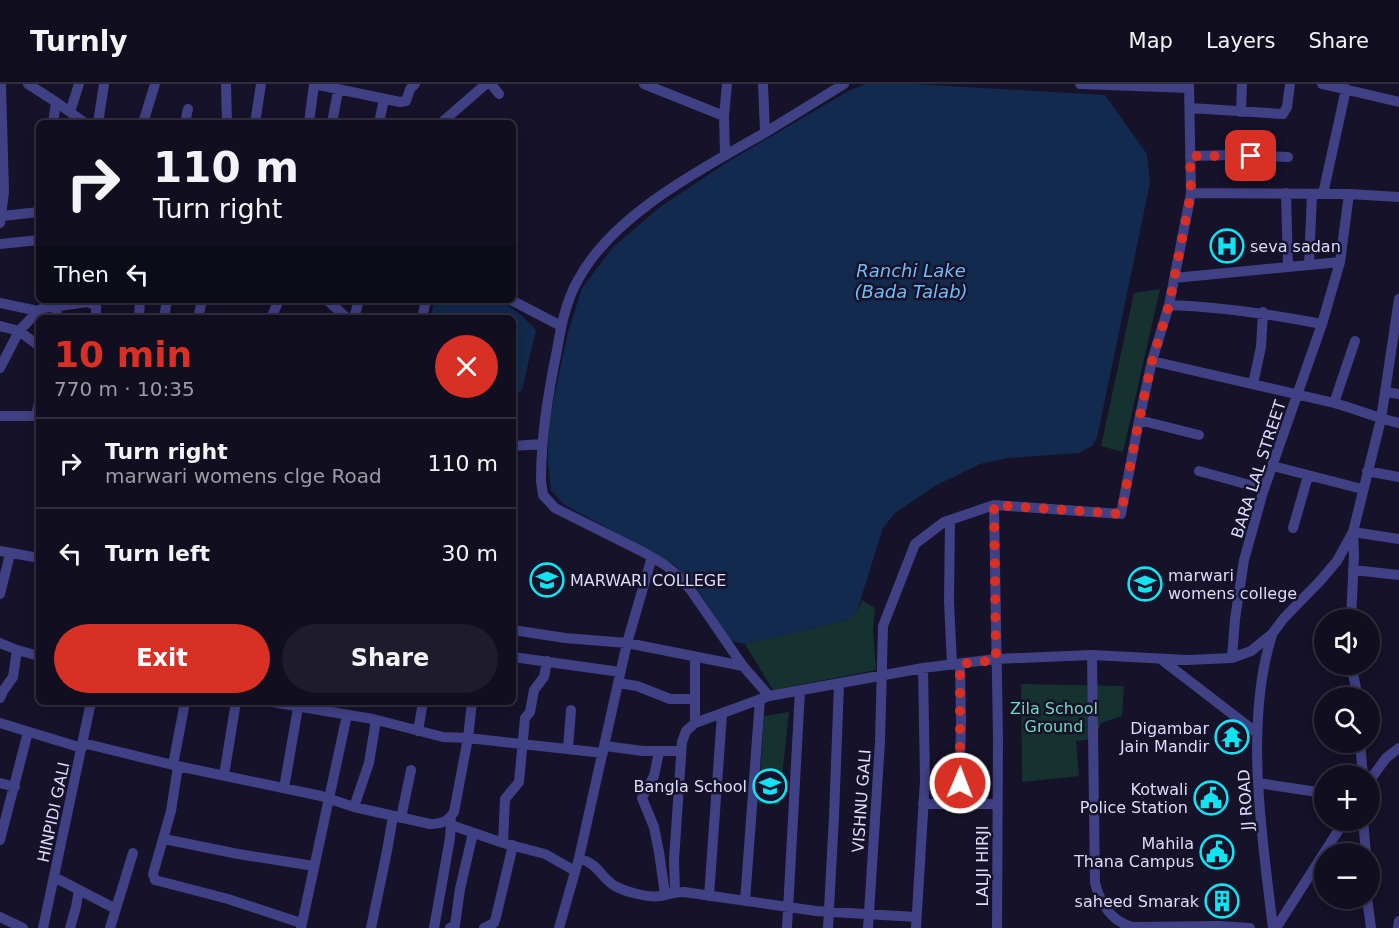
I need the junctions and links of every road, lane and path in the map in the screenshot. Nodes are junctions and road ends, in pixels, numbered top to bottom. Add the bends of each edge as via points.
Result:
1 (1, 84) edge
2 (28, 84) edge
3 (79, 84) edge
4 (104, 84) edge
5 (154, 84) edge
6 (226, 84) edge
7 (261, 84) edge
8 (314, 84) edge
9 (415, 84) edge
10 (486, 84) edge
11 (491, 84) edge
12 (644, 84) edge
13 (727, 84) edge
14 (763, 84) edge
15 (844, 84) edge
16 (1080, 84) edge
17 (1242, 84) edge
18 (1290, 84) edge
19 (1322, 84) edge
20 (1109, 85) edge
21 (1189, 86) edge
22 (1360, 88) edge
23 (1346, 89) junction
24 (338, 91) junction
25 (499, 94) dead end
26 (384, 99) junction
27 (56, 102) junction
28 (1399, 102) edge
29 (1190, 108) junction
30 (188, 109) dead end
31 (70, 112) junction
32 (1241, 112) junction
33 (724, 116) junction
34 (53, 120) edge
35 (81, 120) edge
36 (98, 120) edge
37 (145, 120) edge
38 (186, 120) edge
39 (227, 120) edge
40 (255, 120) edge
41 (309, 120) edge
42 (333, 120) edge
43 (380, 120) edge
44 (444, 120) edge
45 (765, 132) junction
46 (725, 154) junction
47 (1190, 156) junction
48 (1288, 157) dead end
49 (1191, 193) junction
50 (1286, 194) junction
51 (1318, 194) junction
52 (1348, 194) junction
53 (1399, 197) edge
54 (36, 213) edge
55 (1, 219) edge
56 (36, 240) edge
57 (0, 244) edge
58 (1340, 262) junction
59 (1309, 265) junction
60 (1288, 267) junction
61 (1174, 278) junction
62 (1399, 299) edge
63 (0, 303) edge
64 (93, 303) edge
65 (334, 303) edge
66 (516, 303) edge
67 (1169, 305) junction
68 (58, 306) junction
69 (38, 311) junction
70 (1263, 312) junction
71 (56, 315) edge
72 (344, 315) edge
73 (1322, 324) junction
74 (0, 326) edge
75 (561, 326) junction
76 (19, 331) junction
77 (1355, 341) dead end
78 (36, 344) edge
79 (1152, 361) junction
80 (0, 368) edge
81 (1253, 384) junction
82 (1386, 392) junction
83 (1399, 394) edge
84 (1298, 396) junction
85 (1334, 403) junction
86 (0, 416) edge
87 (36, 417) edge
88 (1381, 419) junction
89 (1139, 420) junction
90 (1399, 423) edge
91 (1199, 435) dead end
92 (542, 444) junction
93 (516, 446) edge
94 (1273, 466) junction
95 (1199, 471) dead end
96 (1367, 471) junction
97 (1308, 476) junction
98 (1399, 477) edge
99 (1264, 489) junction
100 (1362, 489) junction
101 (994, 505) junction
102 (950, 520) junction
103 (1293, 528) dead end
104 (1353, 532) junction
105 (1399, 539) edge
106 (5, 552) edge
107 (36, 557) edge
108 (652, 557) junction
109 (1353, 570) junction
110 (1399, 575) edge
111 (1, 582) edge
112 (0, 594) edge
113 (1351, 609) edge
114 (516, 630) edge
115 (1272, 634) junction
116 (0, 643) edge
117 (627, 643) junction
118 (17, 650) junction
119 (36, 655) edge
120 (1092, 655) junction
121 (516, 657) edge
122 (695, 657) junction
123 (1233, 658) junction
124 (996, 660) junction
125 (1162, 660) junction
126 (547, 662) junction
127 (956, 664) junction
128 (743, 666) junction
129 (923, 668) junction
130 (883, 676) junction
131 (619, 678) junction
132 (839, 684) junction
133 (800, 691) junction
134 (0, 698) edge
135 (764, 698) junction
136 (694, 699) junction
137 (90, 705) edge
138 (185, 705) edge
139 (236, 705) edge
140 (298, 705) edge
141 (308, 705) edge
142 (422, 705) edge
143 (472, 705) edge
144 (329, 707) edge
145 (571, 710) dead end
146 (722, 714) junction
147 (347, 715) junction
148 (376, 720) junction
149 (0, 723) edge
150 (695, 723) junction
151 (418, 730) junction
152 (28, 732) junction
153 (1257, 733) junction
154 (468, 738) junction
155 (523, 742) junction
156 (82, 746) junction
157 (568, 747) junction
158 (1399, 748) edge
159 (604, 749) junction
160 (681, 751) junction
161 (659, 752) junction
162 (176, 766) junction
163 (1380, 766) edge
164 (411, 770) dead end
165 (224, 775) junction
166 (0, 783) edge
167 (1258, 783) junction
168 (15, 787) junction
169 (284, 788) junction
170 (1314, 791) edge
171 (330, 799) junction
172 (923, 804) junction
173 (959, 804) junction
174 (997, 804) junction
175 (354, 807) junction
176 (397, 817) junction
177 (451, 821) junction
178 (1338, 831) edge
179 (472, 833) junction
180 (164, 839) junction
181 (0, 840) edge
182 (508, 844) junction
183 (133, 854) dead end
184 (579, 858) junction
185 (314, 866) junction
186 (575, 872) junction
187 (54, 877) junction
188 (78, 890) junction
189 (670, 893) junction
190 (709, 896) junction
191 (745, 901) junction
192 (788, 907) junction
193 (116, 909) junction
194 (1368, 909) edge
195 (828, 913) junction
196 (869, 916) junction
197 (1399, 921) edge
198 (6, 922) edge
199 (889, 922) edge
200 (916, 922) edge
201 (301, 926) edge
202 (562, 927) edge
203 (23, 928) edge
204 (43, 928) edge
205 (70, 928) edge
206 (110, 928) edge
207 (370, 928) edge
208 (434, 928) edge
209 (450, 928) edge
210 (484, 928) edge
211 (787, 928) edge
212 (828, 928) edge
213 (868, 928) edge
214 (997, 928) edge
215 (1250, 928) edge
216 (1274, 928) edge
217 (1371, 928) edge
218 (1398, 928) edge

1 - 55 street
2 - 27 street
3 - 31 street
4 - 36 street
5 - 37 street
6 - 39 street
7 - 40 street
8 - 24 street
8 - 41 street
9 - 26 street via 406,101
10 - 44 street
11 - 25 street
12 - 33 street
13 - 33 street
14 - 45 street
15 - 45 street
16 - 20 street
17 - 32 street
18 - 32 street via 1287,107 1282,114
19 - 23 street
20 - 21 street
21 - 29 street
22 - 23 street
22 - 28 street
23 - 51 street
24 - 26 street
24 - 42 street
26 - 43 street
27 - 31 street
27 - 34 street
29 - 32 street
29 - 47 street
30 - 38 street
31 - 35 street
33 - 46 street
45 - 46 street
46 - 75 street via 637,214 609,239 578,279
47 - 48 street
47 - 49 street
49 - 50 street
49 - 61 street
50 - 51 street
50 - 60 street
51 - 52 street
51 - 59 street
52 - 53 street
52 - 58 street, BARA LAL STREET
54 - 55 street
56 - 57 street
58 - 59 street
58 - 73 street, BARA LAL STREET
59 - 60 street
60 - 61 street
61 - 67 street
62 - 82 street
63 - 69 street
64 - 68 street
65 - 72 street
66 - 75 street
67 - 70 street
67 - 79 street
68 - 69 street
68 - 71 street
69 - 76 street
70 - 73 street
70 - 81 street
73 - 84 street, BARA LAL STREET
74 - 76 street
75 - 92 street
76 - 78 street
76 - 80 street
77 - 85 street
79 - 81 street
79 - 89 street
81 - 84 street
82 - 83 street
82 - 88 street
84 - 85 street
84 - 94 street, BARA LAL STREET
85 - 88 street
86 - 87 street
88 - 90 street
88 - 96 street
89 - 91 street
89 - 101 street via 1121,514
92 - 93 street
92 - 108 street via 542,489 550,504 568,517
94 - 97 street
94 - 99 street, BARA LAL STREET
95 - 99 street
96 - 98 street
96 - 100 street
97 - 100 street
97 - 103 street
99 - 123 street, BARA LAL STREET via 1244,560
100 - 104 street
101 - 102 street, VISHNU GALI
101 - 124 street, LALJI HIRJI
102 - 127 street via 949,601
102 - 130 street, VISHNU GALI via 915,544 883,626
104 - 105 street
104 - 109 street
104 - 115 street via 1337,561
106 - 107 street
106 - 111 street
108 - 117 street
108 - 128 street via 671,569 690,589
109 - 110 street
109 - 113 street
111 - 112 street
114 - 117 street
115 - 123 street via 1251,651
115 - 153 street, JJ ROAD
116 - 118 street
117 - 122 street
117 - 131 street
118 - 119 street
118 - 134 street via 12,681
120 - 124 street
120 - 125 street
120 - 215 street via 1095,883 1100,901 1126,925
121 - 126 street
122 - 128 street
122 - 136 street
123 - 125 street
124 - 127 street
124 - 174 street, LALJI HIRJI
125 - 153 street
126 - 131 street
126 - 155 street via 543,680 532,694
127 - 129 street
127 - 173 street via 961,721
128 - 135 street
129 - 130 street
129 - 172 street
130 - 132 street
130 - 196 street, VISHNU GALI
131 - 136 street via 670,699
131 - 159 street
132 - 133 street
132 - 195 street
133 - 135 street
133 - 192 street
135 - 146 street
135 - 191 street
136 - 150 street
137 - 156 street, HINPIDI GALI
138 - 162 street
139 - 165 street
140 - 169 street
141 - 144 street
142 - 151 street
143 - 154 street
144 - 147 street
145 - 157 street
146 - 150 street
146 - 190 street
147 - 148 street
147 - 171 street
148 - 151 street
148 - 175 street via 369,763
149 - 152 street
150 - 160 street via 683,736
151 - 154 street
152 - 156 street
152 - 168 street
153 - 167 street, JJ ROAD
154 - 155 street
154 - 177 street
155 - 157 street
155 - 182 street via 519,782 505,799
156 - 162 street
156 - 187 street, HINPIDI GALI
157 - 159 street
158 - 163 street
159 - 161 street
159 - 184 street
160 - 161 street
160 - 189 street
161 - 189 street via 654,776 642,798 654,827
162 - 165 street
162 - 180 street
164 - 176 street
165 - 169 street
166 - 168 street
167 - 170 street
167 - 216 street, JJ ROAD
168 - 181 street
169 - 171 street
171 - 175 street
171 - 185 street
172 - 173 street
172 - 200 street
173 - 174 street
174 - 214 street, LALJI HIRJI
175 - 176 street
176 - 177 street via 438,824
176 - 207 street
177 - 179 street
177 - 208 street
178 - 216 street
179 - 182 street
179 - 209 street via 455,925
180 - 185 street
180 - 201 street via 153,874 155,880 228,899
182 - 186 street via 545,854
182 - 210 street via 496,917 494,923
183 - 193 street
184 - 186 street
184 - 189 street via 592,863 622,889 651,896
185 - 201 street
186 - 202 street
187 - 188 street
187 - 204 street, HINPIDI GALI
188 - 193 street
188 - 205 street
189 - 190 street
190 - 191 street
191 - 192 street
192 - 195 street
192 - 211 street
193 - 206 street
194 - 217 street
195 - 196 street
195 - 212 street
196 - 199 street
196 - 213 street, VISHNU GALI
197 - 218 street
198 - 203 street
199 - 200 street

